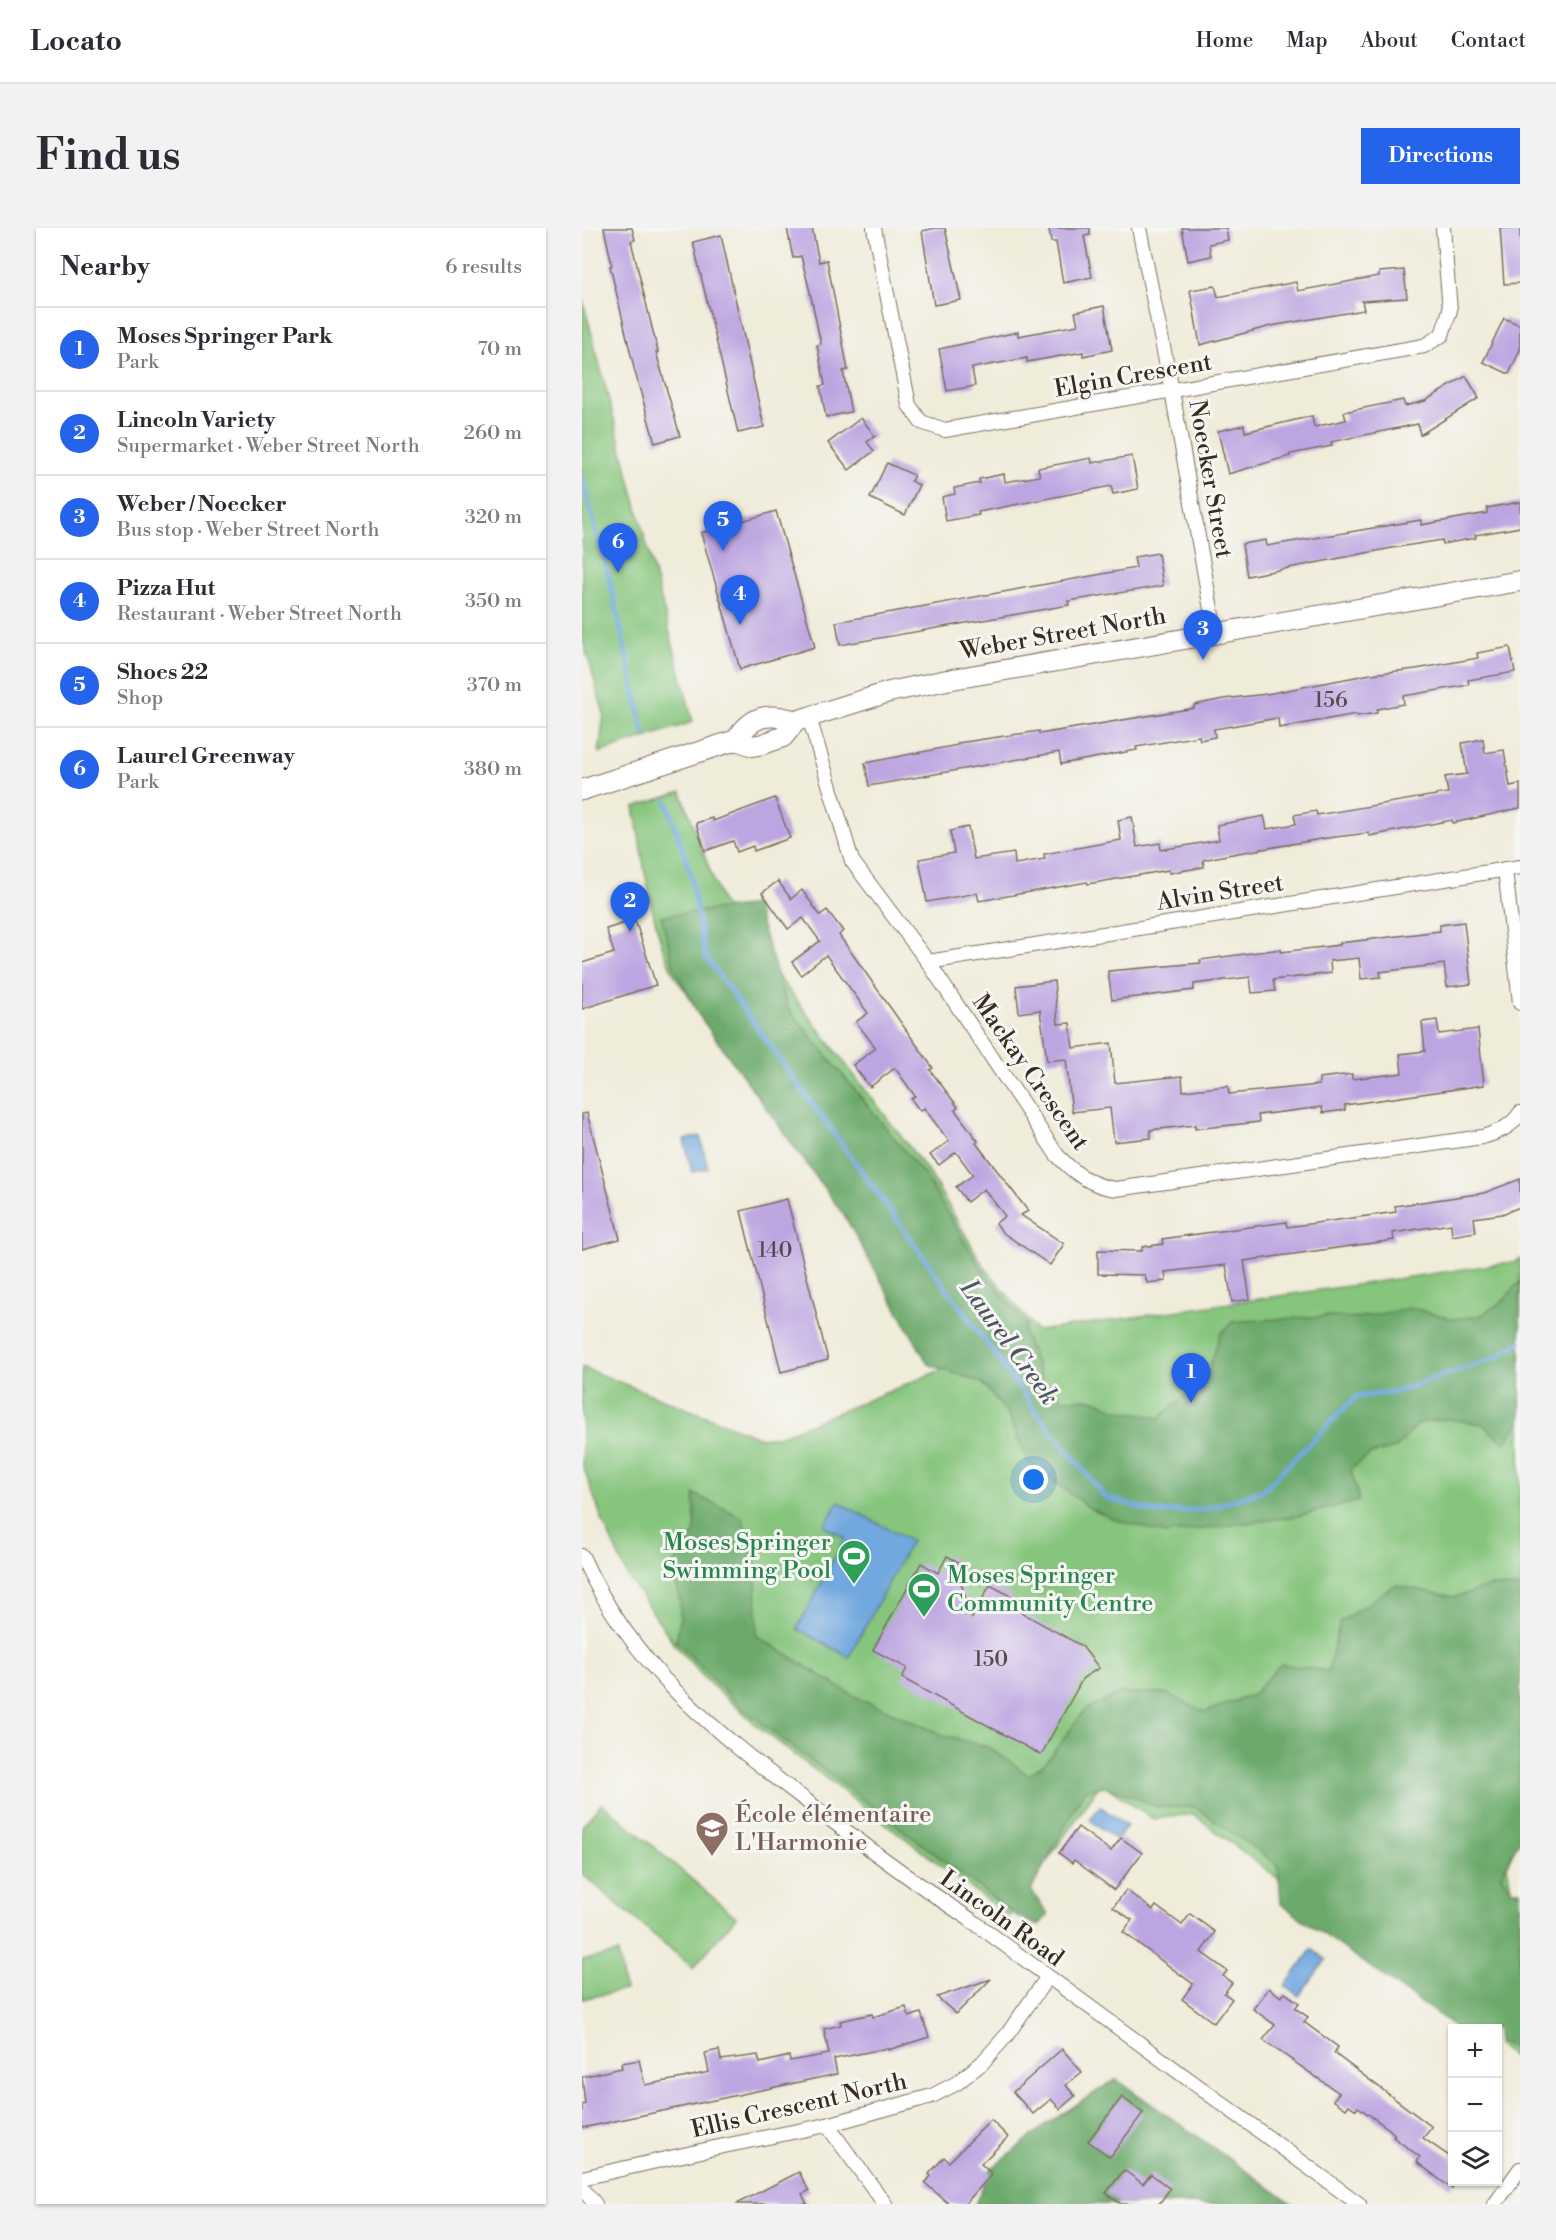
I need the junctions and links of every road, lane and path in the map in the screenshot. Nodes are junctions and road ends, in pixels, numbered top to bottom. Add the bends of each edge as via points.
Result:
1 (874, 228) edge
2 (1139, 228) edge
3 (1443, 228) edge
4 (1172, 391) junction
5 (1520, 581) edge
6 (1215, 632) junction
7 (802, 719) junction
8 (582, 790) edge
9 (1520, 867) edge
10 (1505, 869) junction
11 (928, 962) junction
12 (1520, 1003) edge
13 (1520, 1113) edge
14 (582, 1556) edge
15 (1047, 1978) junction
16 (827, 2125) junction
17 (1520, 2169) edge
18 (582, 2178) edge
19 (582, 2188) edge
20 (595, 2204) edge
21 (885, 2204) edge
22 (1359, 2204) edge
23 (1494, 2204) edge

1 - 4 street, Elgin Crescent via 909,405 921,422 945,430
2 - 4 street, Noecker Street
3 - 4 street, Elgin Crescent via 1450,310 1442,335 1424,346
4 - 6 street, Noecker Street
5 - 6 main road, Weber Street North
6 - 7 main road, Weber Street North via 889,692
7 - 8 main road, Weber Street North via 783,737 763,744 753,746 736,740
7 - 11 street, Mackay Crescent via 852,861
9 - 10 street, Alvin Street
10 - 11 street, Alvin Street
10 - 12 street
11 - 13 street, Mackay Crescent via 1058,1155 1099,1187 1116,1189 1482,1137 1498,1132
14 - 15 street, Lincoln Road via 625,1635 661,1679 690,1706 744,1754
15 - 16 street, Ellis Crescent North via 1006,2036 957,2083 932,2096
15 - 22 street, Lincoln Road
16 - 18 street, Ellis Crescent North
16 - 21 street
17 - 23 street
19 - 20 street

